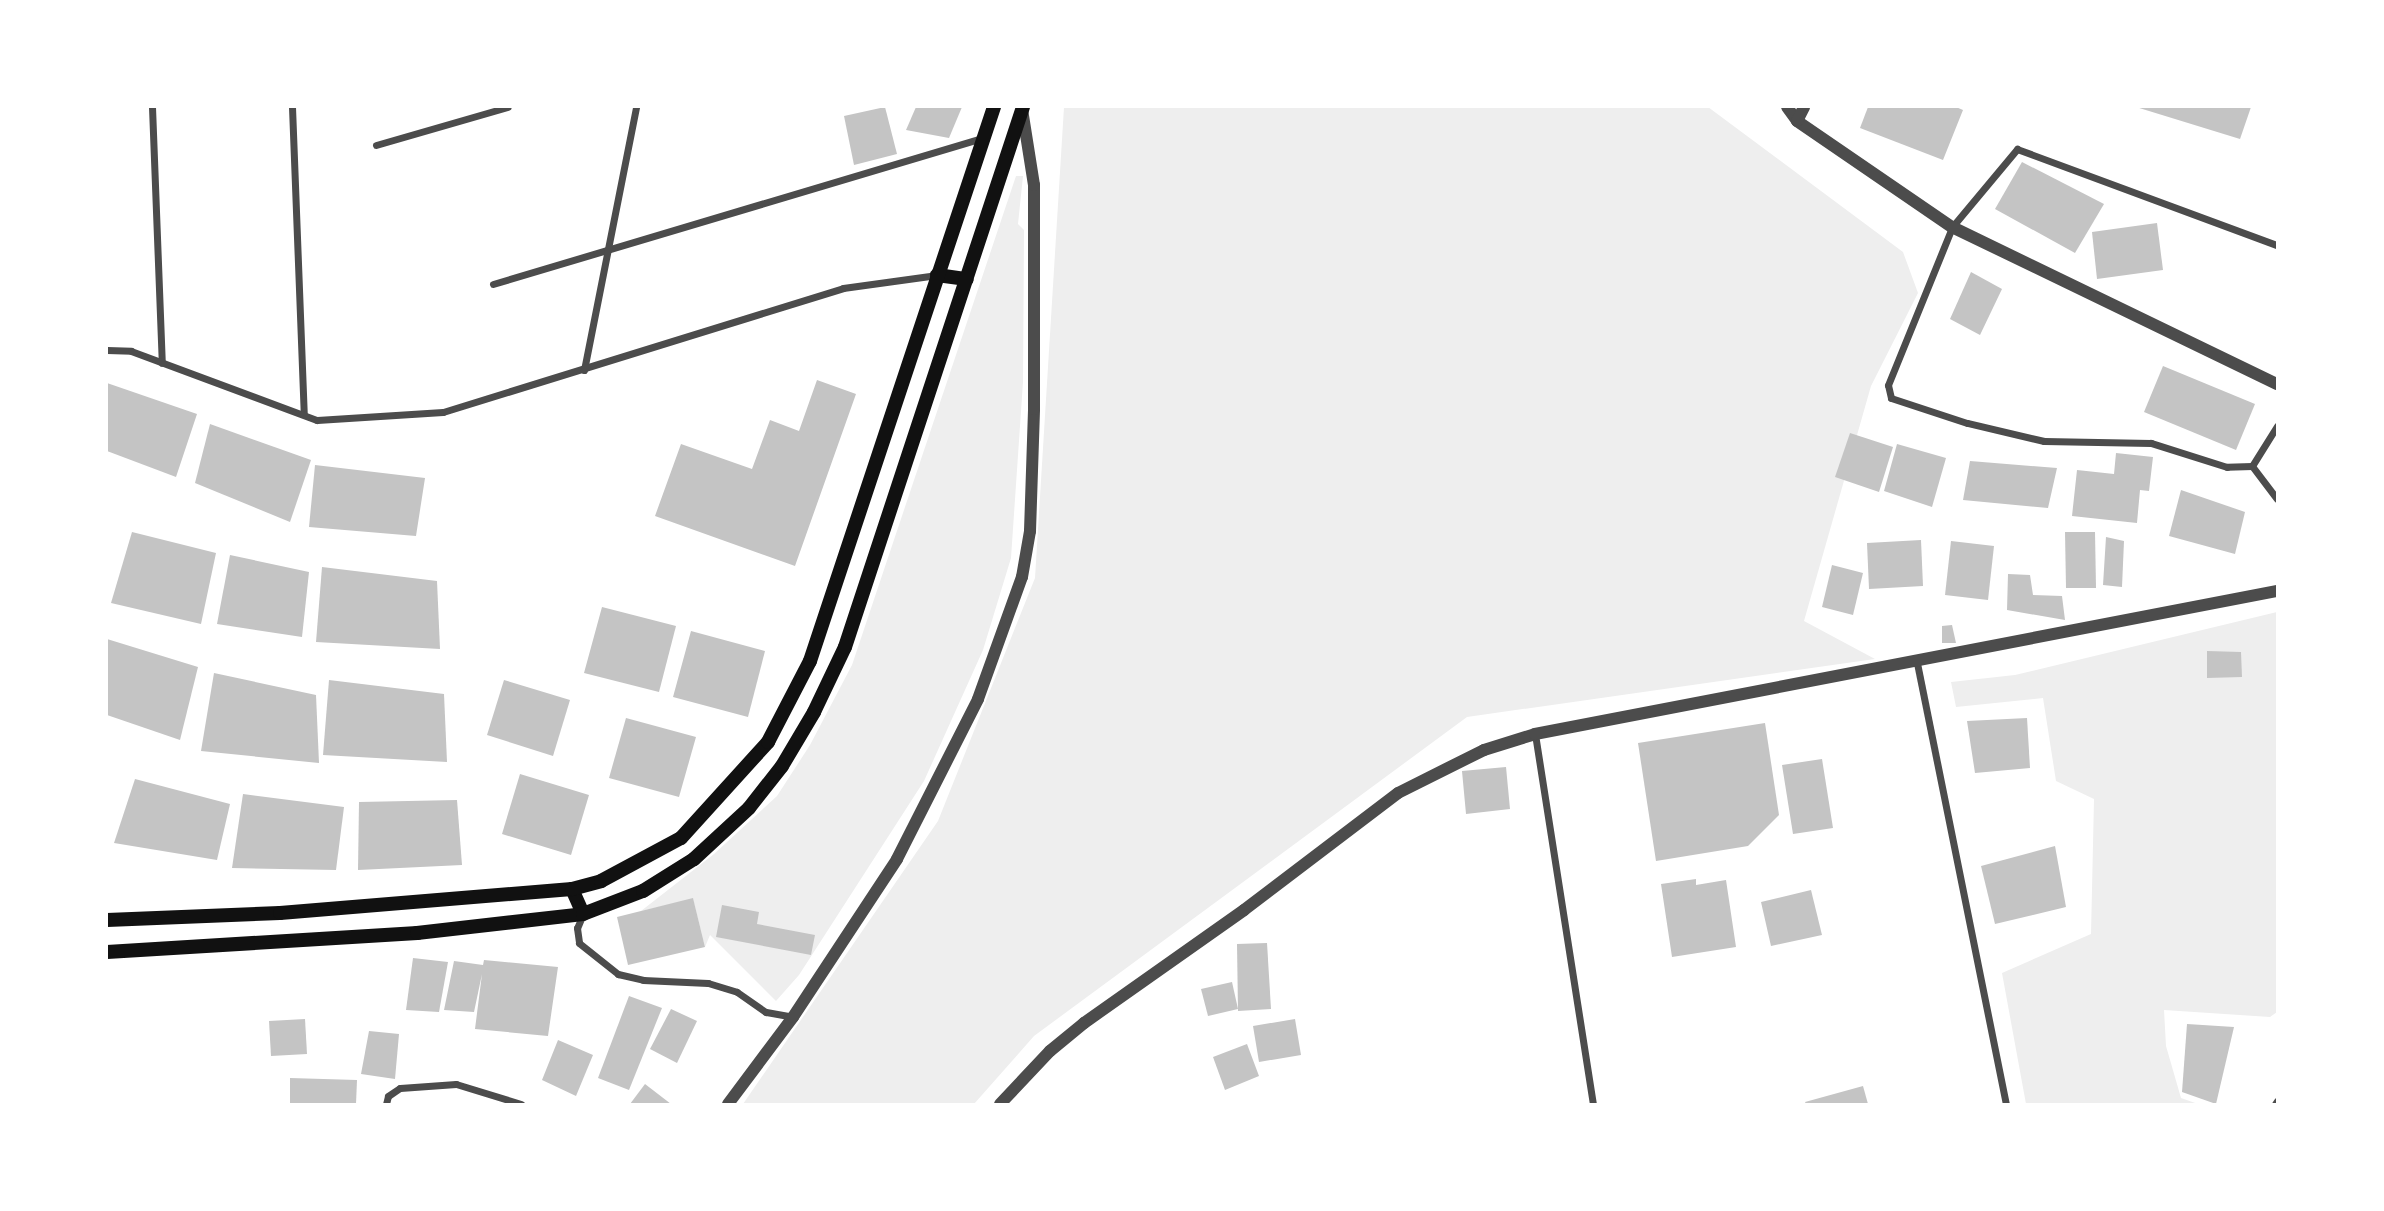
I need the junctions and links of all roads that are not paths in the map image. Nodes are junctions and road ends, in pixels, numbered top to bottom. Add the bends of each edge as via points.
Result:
1 (152, 107) edge
2 (292, 107) edge
3 (465, 107) edge
4 (508, 107) edge
5 (636, 107) edge
6 (994, 107) edge
7 (1021, 107) edge
8 (1787, 107) edge
9 (1804, 107) edge
10 (463, 117) junction
11 (1797, 121) junction
12 (982, 138) junction
13 (376, 145) dead end
14 (1952, 227) junction
15 (2277, 245) edge
16 (605, 253) junction
17 (937, 275) junction
18 (967, 279) junction
19 (493, 284) dead end
20 (107, 350) edge
21 (162, 363) junction
22 (584, 370) junction
23 (2277, 384) edge
24 (304, 414) junction
25 (2277, 426) edge
26 (2252, 466) junction
27 (2277, 499) edge
28 (2277, 592) edge
29 (1917, 663) junction
30 (1535, 734) junction
31 (572, 889) junction
32 (583, 914) junction
33 (107, 920) edge
34 (107, 952) edge
35 (793, 1017) junction
36 (386, 1104) edge
37 (521, 1104) edge
38 (728, 1104) edge
39 (1000, 1104) edge
40 (1593, 1104) edge
41 (2006, 1104) edge

1 - 21 street
2 - 24 street
3 - 10 street
4 - 10 street
5 - 16 street
6 - 12 main road
7 - 18 main road
7 - 35 street via 1034,185 1030,531 1022,577 1005,633 951,760 897,859
8 - 11 street
9 - 11 street
10 - 13 street
11 - 14 street
12 - 16 street
12 - 17 main road
14 - 15 street via 2017,149
14 - 23 street
14 - 26 street via 1888,385 1891,398 1967,423 2044,441 2151,443 2227,467
16 - 19 street
16 - 22 street
17 - 18 main road
17 - 22 street via 843,288
17 - 31 main road via 810,661 768,742 681,838 601,881
18 - 32 main road via 845,647 814,712 748,808 694,859 643,891
20 - 21 street via 131,351
21 - 24 street
22 - 24 street via 443,412 317,420
25 - 26 street
26 - 27 street
28 - 29 street
29 - 30 street
29 - 41 street
30 - 39 street via 1442,767 1398,793 1084,1023
30 - 40 street
31 - 32 main road
31 - 33 main road via 280,913
32 - 34 main road via 417,933
32 - 35 street via 577,928 579,943 618,974 708,983 737,992 766,1012
35 - 38 street
36 - 37 street via 388,1096 400,1088 456,1084

